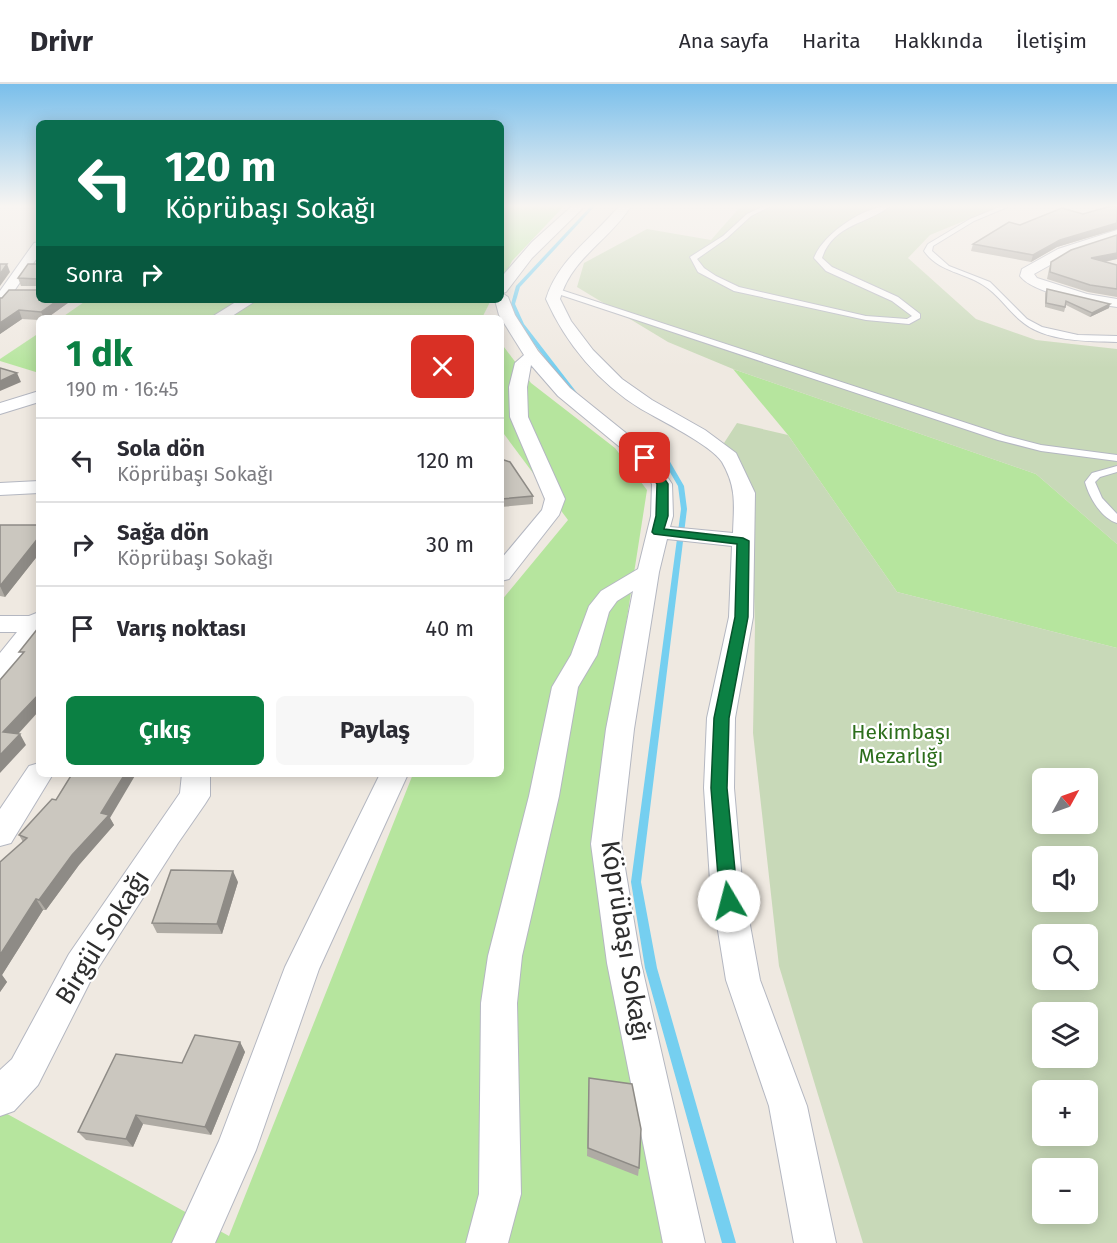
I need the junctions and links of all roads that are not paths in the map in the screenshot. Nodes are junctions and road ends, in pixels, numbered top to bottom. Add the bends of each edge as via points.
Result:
1 (30, 260) edge
2 (522, 260) edge
3 (577, 260) edge
4 (694, 260) edge
5 (820, 260) edge
6 (935, 260) edge
7 (1048, 260) edge
8 (504, 284) edge
9 (555, 290) junction
10 (24, 292) edge
11 (3, 296) edge
12 (245, 303) edge
13 (503, 303) edge
14 (1117, 303) edge
15 (224, 315) edge
16 (1117, 339) edge
17 (533, 356) junction
18 (36, 397) edge
19 (0, 409) edge
20 (1117, 458) edge
21 (1117, 469) edge
22 (36, 487) edge
23 (0, 489) edge
24 (1117, 520) edge
25 (665, 532) junction
26 (733, 540) junction
27 (504, 570) edge
28 (648, 572) junction
29 (36, 622) edge
30 (36, 623) edge
31 (0, 624) edge
32 (0, 671) edge
33 (37, 777) edge
34 (196, 777) edge
35 (393, 777) edge
36 (0, 834) edge
37 (0, 1097) edge
38 (193, 1243) edge
39 (488, 1243) edge
40 (684, 1243) edge
41 (815, 1243) edge

1 - 11 street
2 - 8 street
3 - 9 street via 560,278
4 - 5 lane via 701,270 737,289 866,318 909,322 917,316 896,298 830,269
6 - 16 lane via 985,282 1003,295 1023,320 1038,329 1069,336
7 - 14 street via 1027,272 1027,276 1085,297
9 - 20 lane via 1002,438 1041,448
9 - 26 street via 553,299 564,322 616,382 729,457 746,493
10 - 11 street
12 - 15 street
13 - 17 street, Köprübaşı Sokağı
17 - 25 street, Köprübaşı Sokağı via 564,392 645,458 662,484
17 - 27 street via 522,363 519,417 555,499 552,511
18 - 19 street
21 - 24 lane via 1096,475 1090,483 1103,507
22 - 23 street
25 - 26 street
25 - 28 street, Köprübaşı Sokağı
26 - 41 street via 741,617 721,718 719,788 726,881 743,980 788,1106
28 - 39 street via 609,596 597,611 584,655 565,687 544,796 505,956 500,1003 500,1194
28 - 40 street, Köprübaşı Sokağı via 620,729 606,844 624,963
29 - 31 street
30 - 32 street
33 - 36 street
34 - 37 street, Birgül Sokağı via 195,796 81,965 25,1072
35 - 38 street via 302,966 237,1150

